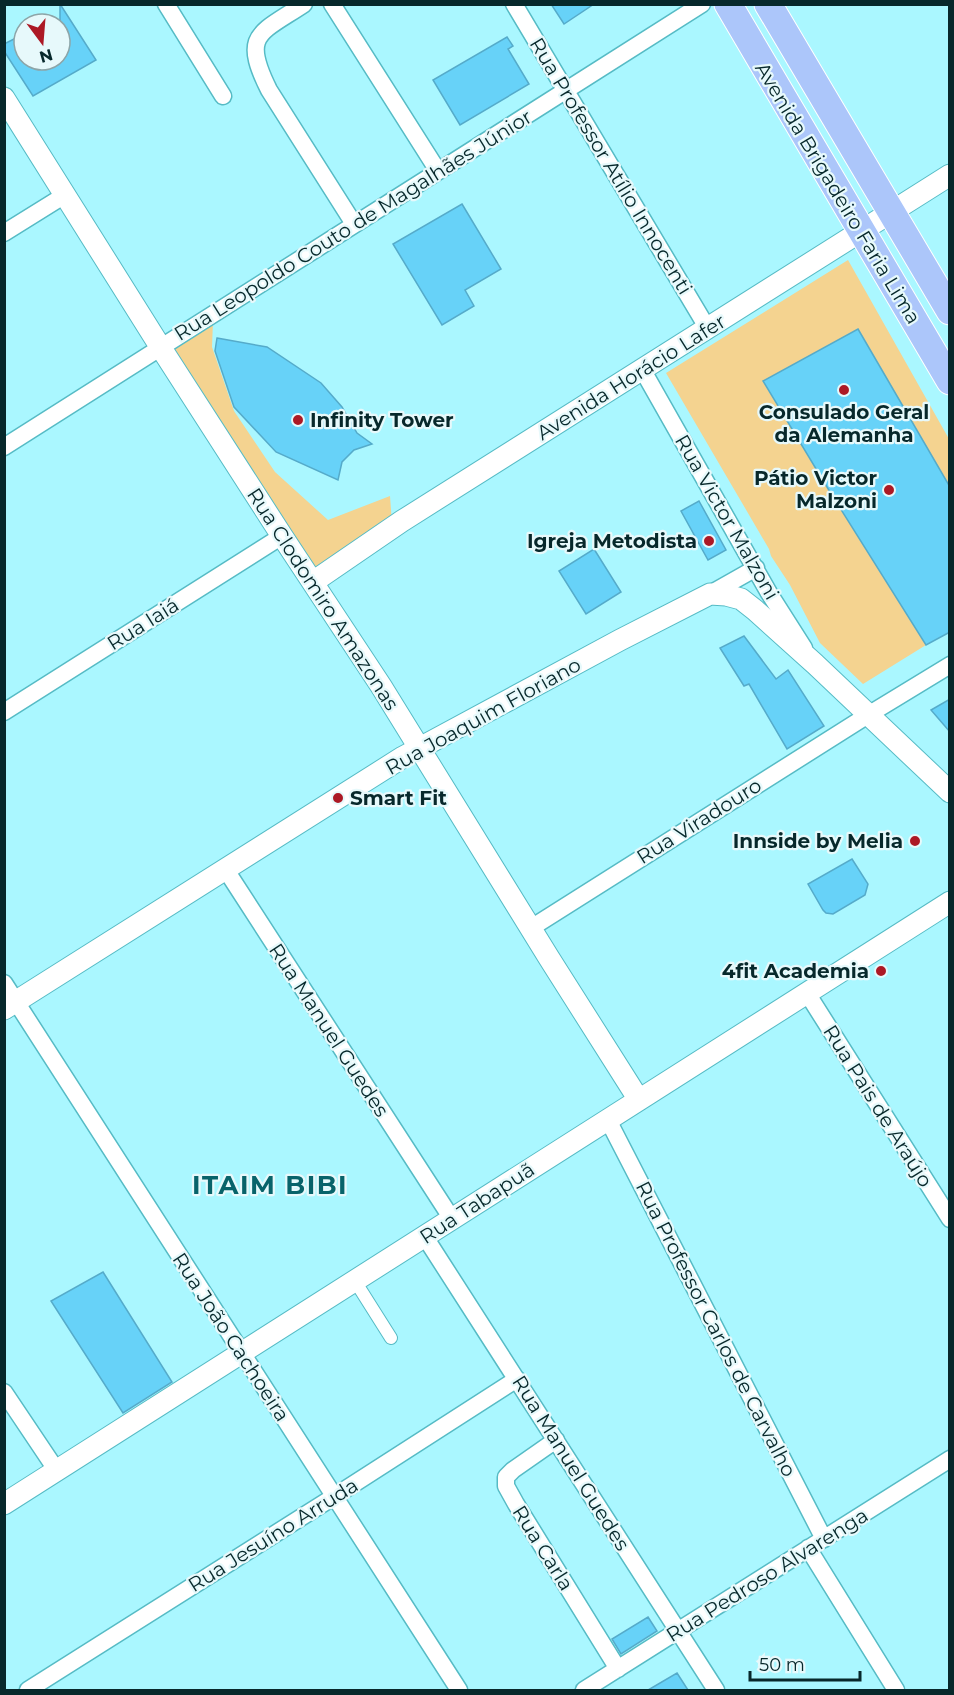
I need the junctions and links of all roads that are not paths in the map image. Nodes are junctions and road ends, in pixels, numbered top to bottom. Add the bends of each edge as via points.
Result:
1 (166, 4) edge
2 (304, 4) edge
3 (332, 4) edge
4 (514, 4) edge
5 (702, 4) edge
6 (728, 4) edge
7 (768, 4) edge
8 (566, 90) junction
9 (223, 96) dead end
10 (4, 98) edge
11 (438, 171) junction
12 (950, 175) edge
13 (65, 195) junction
14 (891, 212) junction
15 (354, 224) junction
16 (860, 232) junction
17 (4, 233) edge
18 (950, 311) edge
19 (708, 329) junction
20 (161, 348) junction
21 (642, 369) junction
22 (950, 381) edge
23 (4, 447) edge
24 (282, 536) junction
25 (756, 568) junction
26 (313, 582) junction
27 (710, 594) junction
28 (814, 664) junction
29 (950, 665) edge
30 (4, 712) edge
31 (868, 715) junction
32 (419, 748) junction
33 (947, 785) edge
34 (226, 870) junction
35 (950, 903) edge
36 (531, 928) junction
37 (4, 983) edge
38 (807, 993) junction
39 (10, 1005) edge
40 (639, 1100) junction
41 (608, 1120) junction
42 (452, 1219) junction
43 (950, 1219) edge
44 (425, 1237) junction
45 (355, 1281) junction
46 (391, 1338) dead end
47 (242, 1353) junction
48 (517, 1379) junction
49 (4, 1392) edge
50 (556, 1440) junction
51 (950, 1459) edge
52 (57, 1471) junction
53 (335, 1496) junction
54 (4, 1504) edge
55 (824, 1539) junction
56 (808, 1548) junction
57 (678, 1631) junction
58 (618, 1669) junction
59 (28, 1690) edge
60 (459, 1690) edge
61 (584, 1690) edge
62 (716, 1690) edge
63 (896, 1690) edge

1 - 9 street
2 - 15 street via 261,33 255,56 269,90
3 - 11 street
4 - 8 street, Rua Professor Atílio Innocenti
5 - 8 street, Rua Leopoldo Couto de Magalhães Júnior
6 - 16 highway, Avenida Brigadeiro Faria Lima
7 - 14 highway, Avenida Brigadeiro Faria Lima
8 - 11 street, Rua Leopoldo Couto de Magalhães Júnior
8 - 19 street, Rua Professor Atílio Innocenti
10 - 13 street, Rua Clodomiro Amazonas
11 - 15 street, Rua Leopoldo Couto de Magalhães Júnior
12 - 14 street, Avenida Horácio Lafer
13 - 17 street
13 - 20 street, Rua Clodomiro Amazonas
14 - 16 street, Avenida Horácio Lafer
14 - 18 highway, Avenida Brigadeiro Faria Lima
15 - 20 street, Rua Leopoldo Couto de Magalhães Júnior
16 - 19 street, Avenida Horácio Lafer
16 - 22 highway, Avenida Brigadeiro Faria Lima
19 - 21 street, Avenida Horácio Lafer
20 - 23 street, Rua Leopoldo Couto de Magalhães Júnior
20 - 24 street, Rua Clodomiro Amazonas
21 - 25 street, Rua Victor Malzoni
21 - 26 street, Avenida Horácio Lafer
24 - 26 street, Rua Clodomiro Amazonas
24 - 30 street, Rua Iaiá
25 - 27 street, Rua Joaquim Floriano
25 - 28 street, Rua Victor Malzoni
26 - 32 street, Rua Clodomiro Amazonas
27 - 28 street, Rua Victor Malzoni via 741,599
27 - 32 street, Rua Joaquim Floriano
28 - 31 street, Rua Victor Malzoni
29 - 31 street, Rua Viradouro
31 - 33 street, Rua Victor Malzoni
31 - 36 street, Rua Viradouro
32 - 34 street, Rua Joaquim Floriano
32 - 36 street, Rua Clodomiro Amazonas
34 - 39 street, Rua Joaquim Floriano
34 - 42 street, Rua Manuel Guedes
35 - 38 street, Rua Tabapuã
36 - 40 street, Rua Clodomiro Amazonas
37 - 39 street, Rua João Cachoeira
38 - 40 street, Rua Tabapuã
38 - 43 street, Rua Pais de Araújo
39 - 47 street, Rua João Cachoeira
40 - 41 street, Rua Tabapuã
41 - 42 street, Rua Tabapuã
41 - 55 street, Rua Professor Carlos de Carvalho
42 - 44 street, Rua Tabapuã
44 - 45 street, Rua Tabapuã
44 - 48 street, Rua Manuel Guedes
45 - 46 street
45 - 47 street, Rua Tabapuã
47 - 52 street, Rua Tabapuã
47 - 53 street, Rua João Cachoeira
48 - 50 street, Rua Manuel Guedes
48 - 53 street, Rua Jesuíno Arruda
49 - 52 street
50 - 57 street, Rua Manuel Guedes
50 - 58 street, Rua Carla via 513,1470 506,1477 506,1486
51 - 55 street, Rua Pedroso Alvarenga
52 - 54 street, Rua Tabapuã
53 - 59 street, Rua Jesuíno Arruda
53 - 60 street, Rua João Cachoeira
55 - 56 street, Rua Pedroso Alvarenga
56 - 57 street, Rua Pedroso Alvarenga
56 - 63 street
57 - 58 street, Rua Pedroso Alvarenga
57 - 62 street, Rua Manuel Guedes
58 - 61 street, Rua Pedroso Alvarenga

